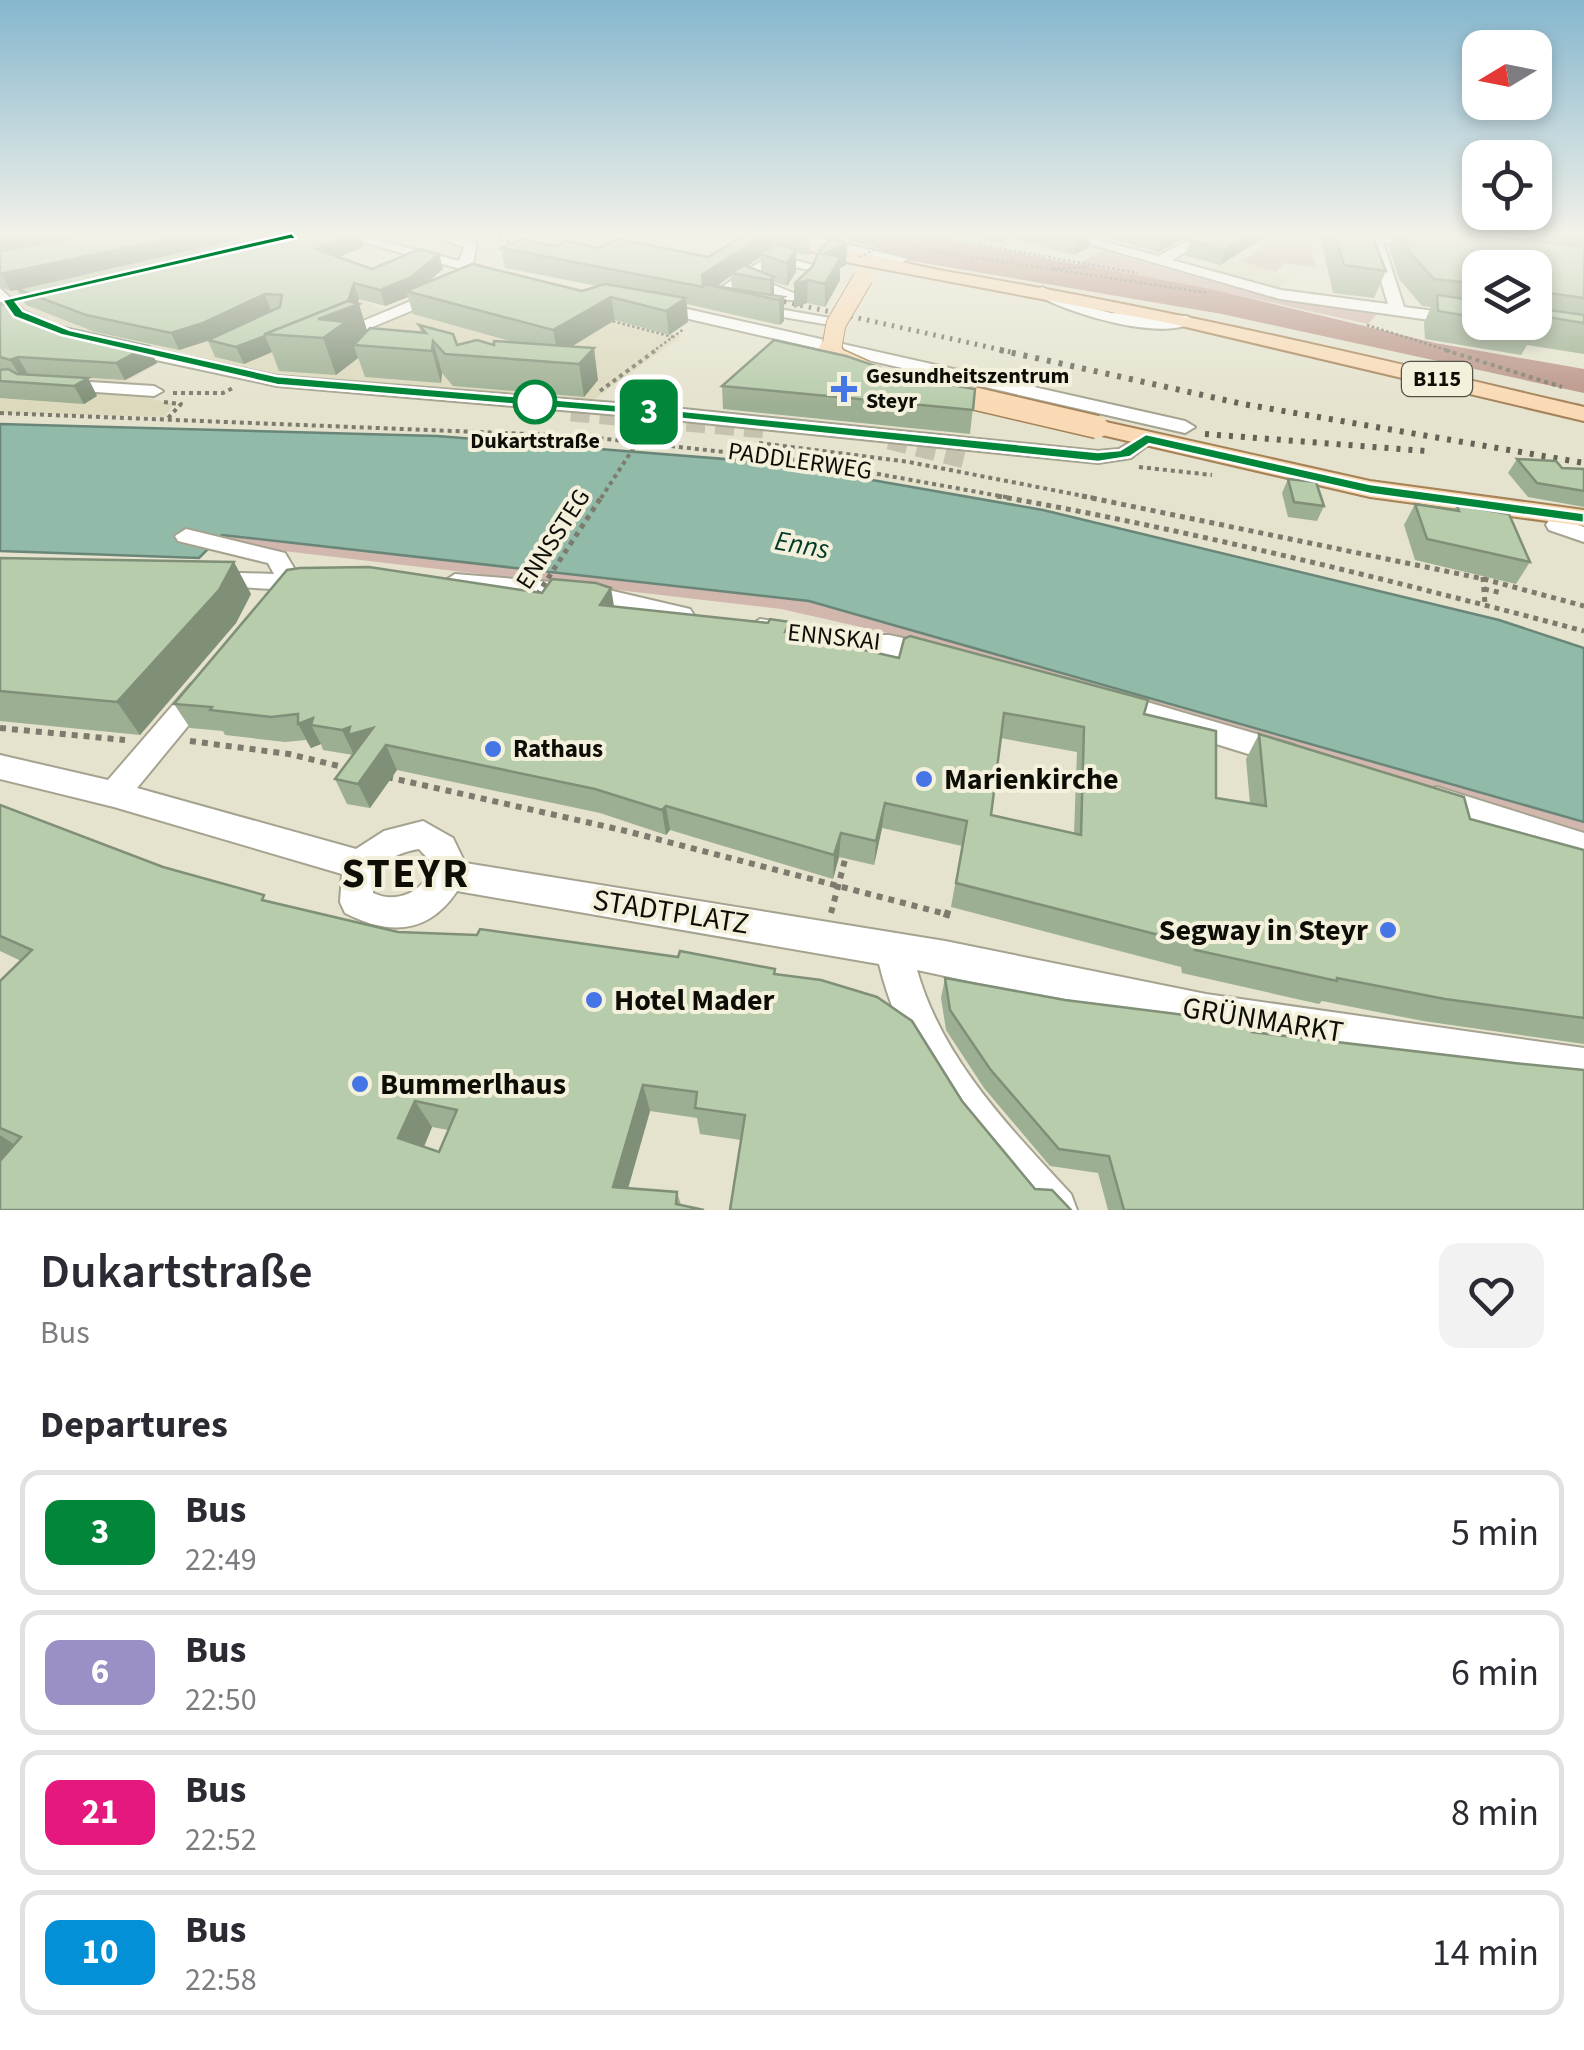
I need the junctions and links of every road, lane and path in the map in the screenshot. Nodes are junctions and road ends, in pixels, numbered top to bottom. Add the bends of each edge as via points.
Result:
1 (433, 292) edge
2 (722, 292) edge
3 (855, 292) edge
4 (1044, 292) edge
5 (1205, 292) edge
6 (1274, 292) edge
7 (1388, 292) edge
8 (796, 293) joint
9 (1216, 294) dead end
10 (30, 296) edge
11 (3, 299) edge
12 (644, 305) edge
13 (1392, 310) junction
14 (594, 316) edge
15 (1359, 318) dead end
16 (1462, 319) edge
17 (836, 324) junction
18 (1371, 326) dead end
19 (66, 333) edge
20 (106, 344) edge
21 (316, 344) edge
22 (208, 349) edge
23 (282, 358) edge
24 (180, 361) junction
25 (358, 369) edge
26 (457, 378) edge
27 (240, 380) junction
28 (44, 384) edge
29 (341, 386) junction
30 (124, 387) junction
31 (1566, 388) dead end
32 (154, 390) joint
33 (431, 394) junction
34 (589, 400) dead end
35 (0, 413) edge
36 (1584, 414) edge
37 (1185, 427) dead end
38 (644, 432) dead end
39 (1146, 439) junction
40 (715, 443) dead end
41 (758, 443) dead end
42 (705, 447) junction
43 (1584, 518) edge
44 (1557, 525) dead end
45 (1584, 535) edge
46 (186, 536) dead end
47 (1479, 562) edge
48 (329, 576) edge
49 (1484, 579) junction
50 (193, 580) edge
51 (428, 580) edge
52 (290, 582) junction
53 (1484, 588) junction
54 (1502, 593) dead end
55 (535, 598) edge
56 (1485, 604) junction
57 (1584, 606) edge
58 (266, 611) edge
59 (1584, 631) edge
60 (958, 660) edge
61 (219, 669) edge
62 (1086, 694) edge
63 (0, 728) edge
64 (164, 736) junction
65 (1310, 761) edge
66 (393, 765) edge
67 (0, 767) edge
68 (364, 772) edge
69 (1403, 789) edge
70 (114, 794) junction
71 (850, 838) edge
72 (1584, 848) edge
73 (360, 865) junction
74 (448, 875) junction
75 (838, 889) junction
76 (950, 915) dead end
77 (893, 949) junction
78 (946, 958) joint
79 (1584, 1068) edge
80 (1055, 1210) edge

1 - 21 street
2 - 8 street via 710,301
3 - 17 main road, bridge
4 - 36 main road, B115
5 - 9 path
6 - 13 street
7 - 13 street
8 - 17 street
10 - 11 street
11 - 19 street via 18,314
12 - 37 street
13 - 15 path via 1386,318
13 - 16 street
14 - 34 path via 673,337
17 - 39 main road, bridge via 829,349 849,366
18 - 31 path
20 - 24 street
22 - 24 street
23 - 27 street
24 - 27 street
24 - 30 street
25 - 29 street
26 - 33 street
27 - 29 street
27 - 32 path via 228,392
28 - 30 street
29 - 33 street
30 - 32 street
33 - 39 street via 1098,457 1124,454
35 - 42 path, PADDLERWEG via 480,431
38 - 55 path, ENNSSTEG, bridge
39 - 43 main road via 1370,489
40 - 42 path
41 - 49 path via 910,462
42 - 56 path, PADDLERWEG via 1052,504
44 - 45 street
46 - 52 street via 278,558
47 - 49 path
48 - 52 street
49 - 53 path
49 - 57 path
50 - 52 street
51 - 60 street, ENNSKAI via 600,595 647,610 903,646
52 - 58 street
53 - 54 path
53 - 56 path
56 - 59 path, PADDLERWEG
61 - 64 street
62 - 65 street
63 - 64 path
64 - 68 path
64 - 70 street
66 - 75 path via 383,776 626,831
67 - 70 street
69 - 72 street
70 - 73 street
71 - 75 path
73 - 74 street via 400,837 423,834 450,856
73 - 74 street via 357,902 393,916 436,894
74 - 77 street, STADTPLATZ
75 - 76 path
77 - 78 street, STADTPLATZ
77 - 80 street via 908,1006 939,1068
78 - 79 street, GRÜNMARKT via 1206,1013

